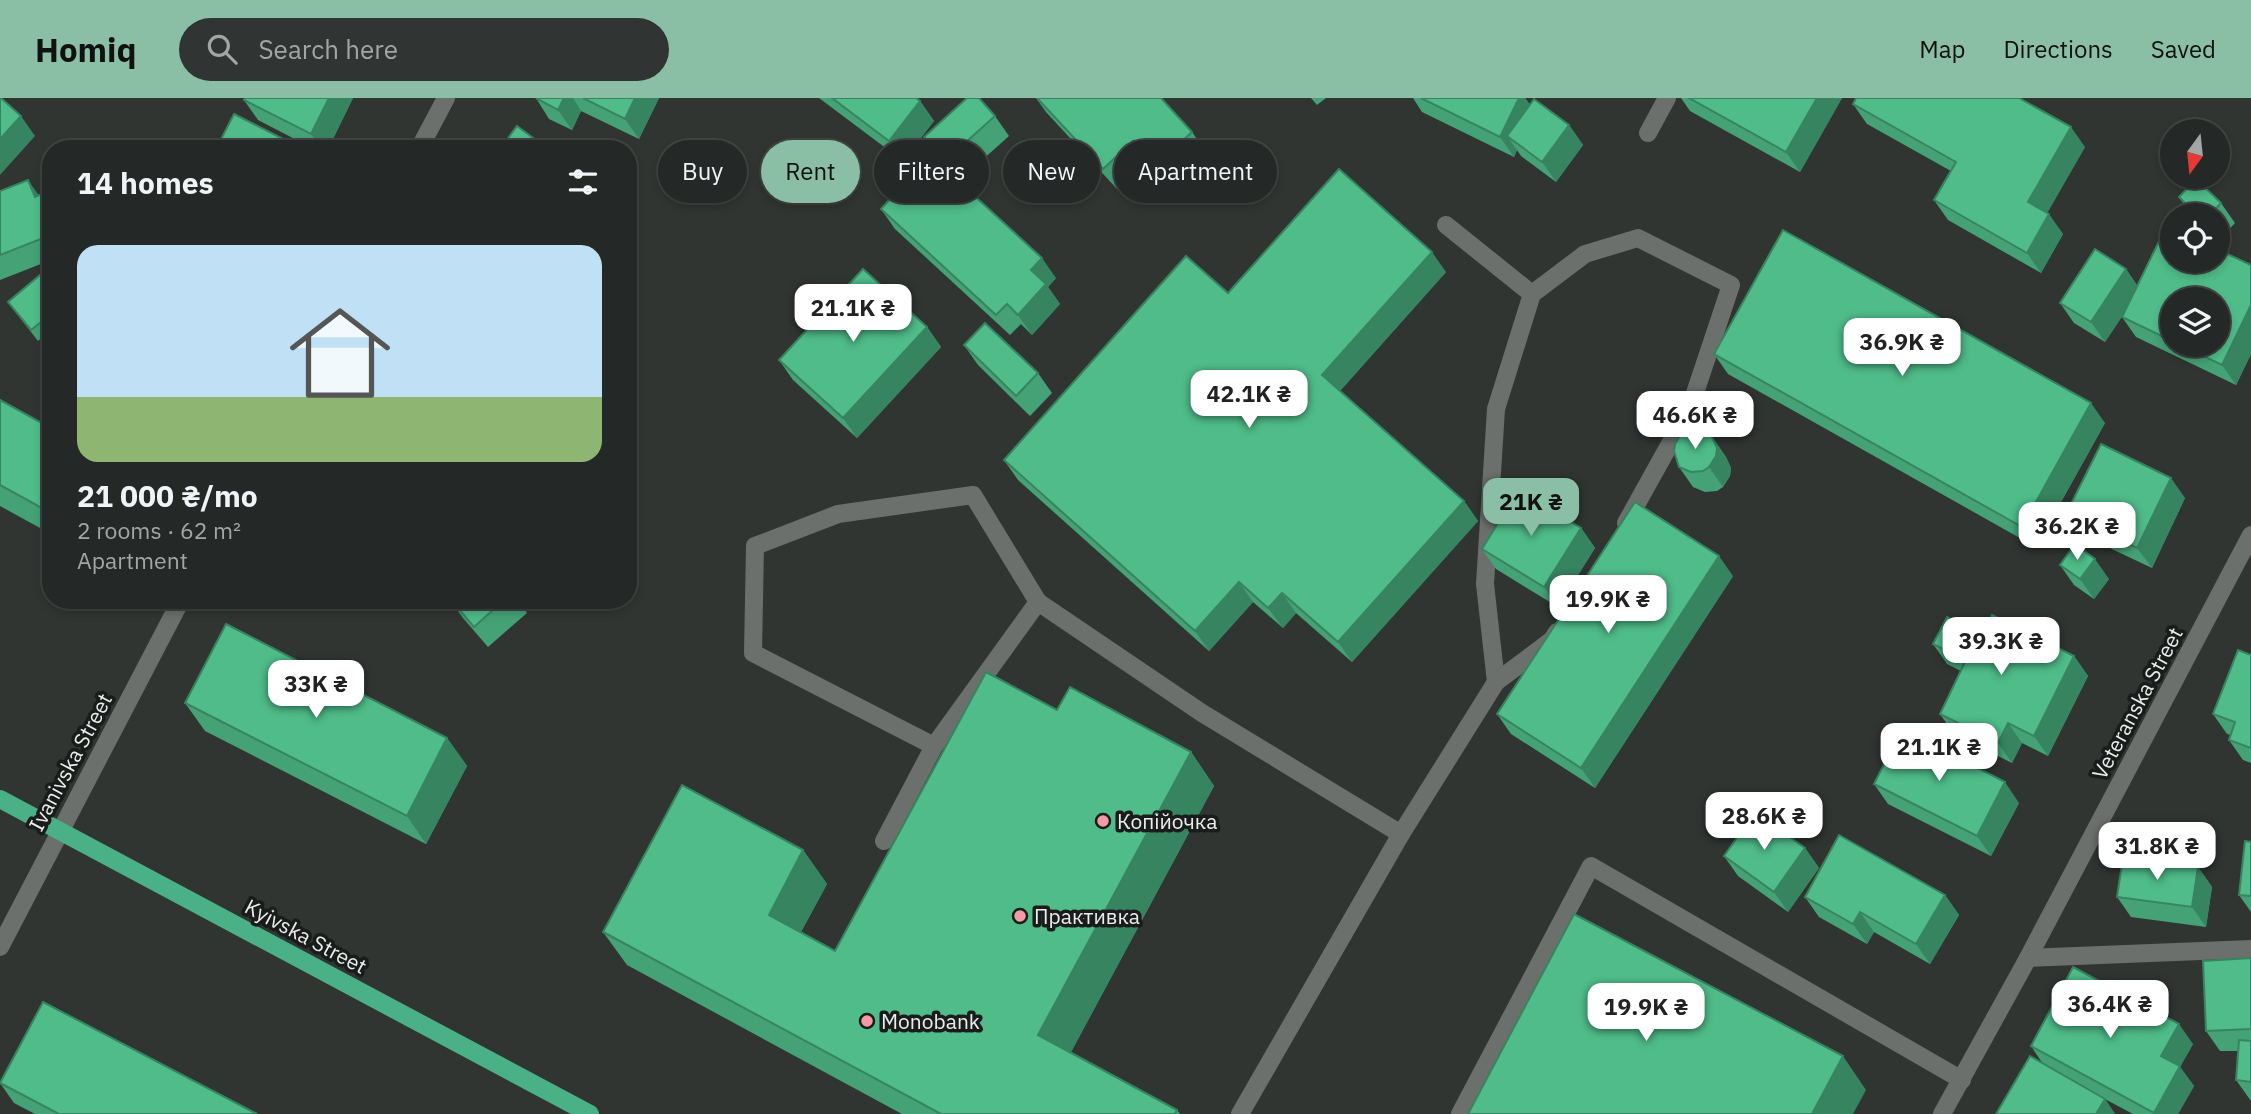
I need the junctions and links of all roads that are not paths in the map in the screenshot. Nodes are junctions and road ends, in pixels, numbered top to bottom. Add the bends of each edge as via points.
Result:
1 (446, 98) edge
2 (1667, 98) edge
3 (1648, 133) dead end
4 (424, 140) edge
5 (1446, 225) dead end
6 (1532, 294) junction
7 (1619, 535) edge
8 (2251, 535) edge
9 (1038, 602) junction
10 (176, 609) edge
11 (1567, 616) edge
12 (1496, 682) junction
13 (934, 746) junction
14 (0, 799) edge
15 (59, 830) junction
16 (1401, 834) junction
17 (884, 841) dead end
18 (0, 947) edge
19 (2251, 949) edge
20 (2028, 958) junction
21 (1962, 1080) junction
22 (590, 1114) edge
23 (1240, 1114) edge
24 (1460, 1114) edge
25 (1942, 1114) edge

1 - 4 street
2 - 3 street
5 - 6 street
6 - 7 street via 1586,254 1639,237 1731,285 1690,408
6 - 12 street via 1496,409 1485,584
8 - 20 street, Veteranska Street
9 - 13 street
9 - 13 street via 973,495 838,514 755,546 753,653
9 - 16 street via 1202,713
10 - 15 street, Ivanivska Street
11 - 12 street via 1552,640
12 - 16 street
13 - 17 street
14 - 15 main road, Kyivska Street
15 - 18 street, Ivanivska Street
15 - 22 main road, Kyivska Street
16 - 23 street
19 - 20 street
20 - 21 street, Veteranska Street
21 - 24 street via 1591,866
21 - 25 street, Veteranska Street

